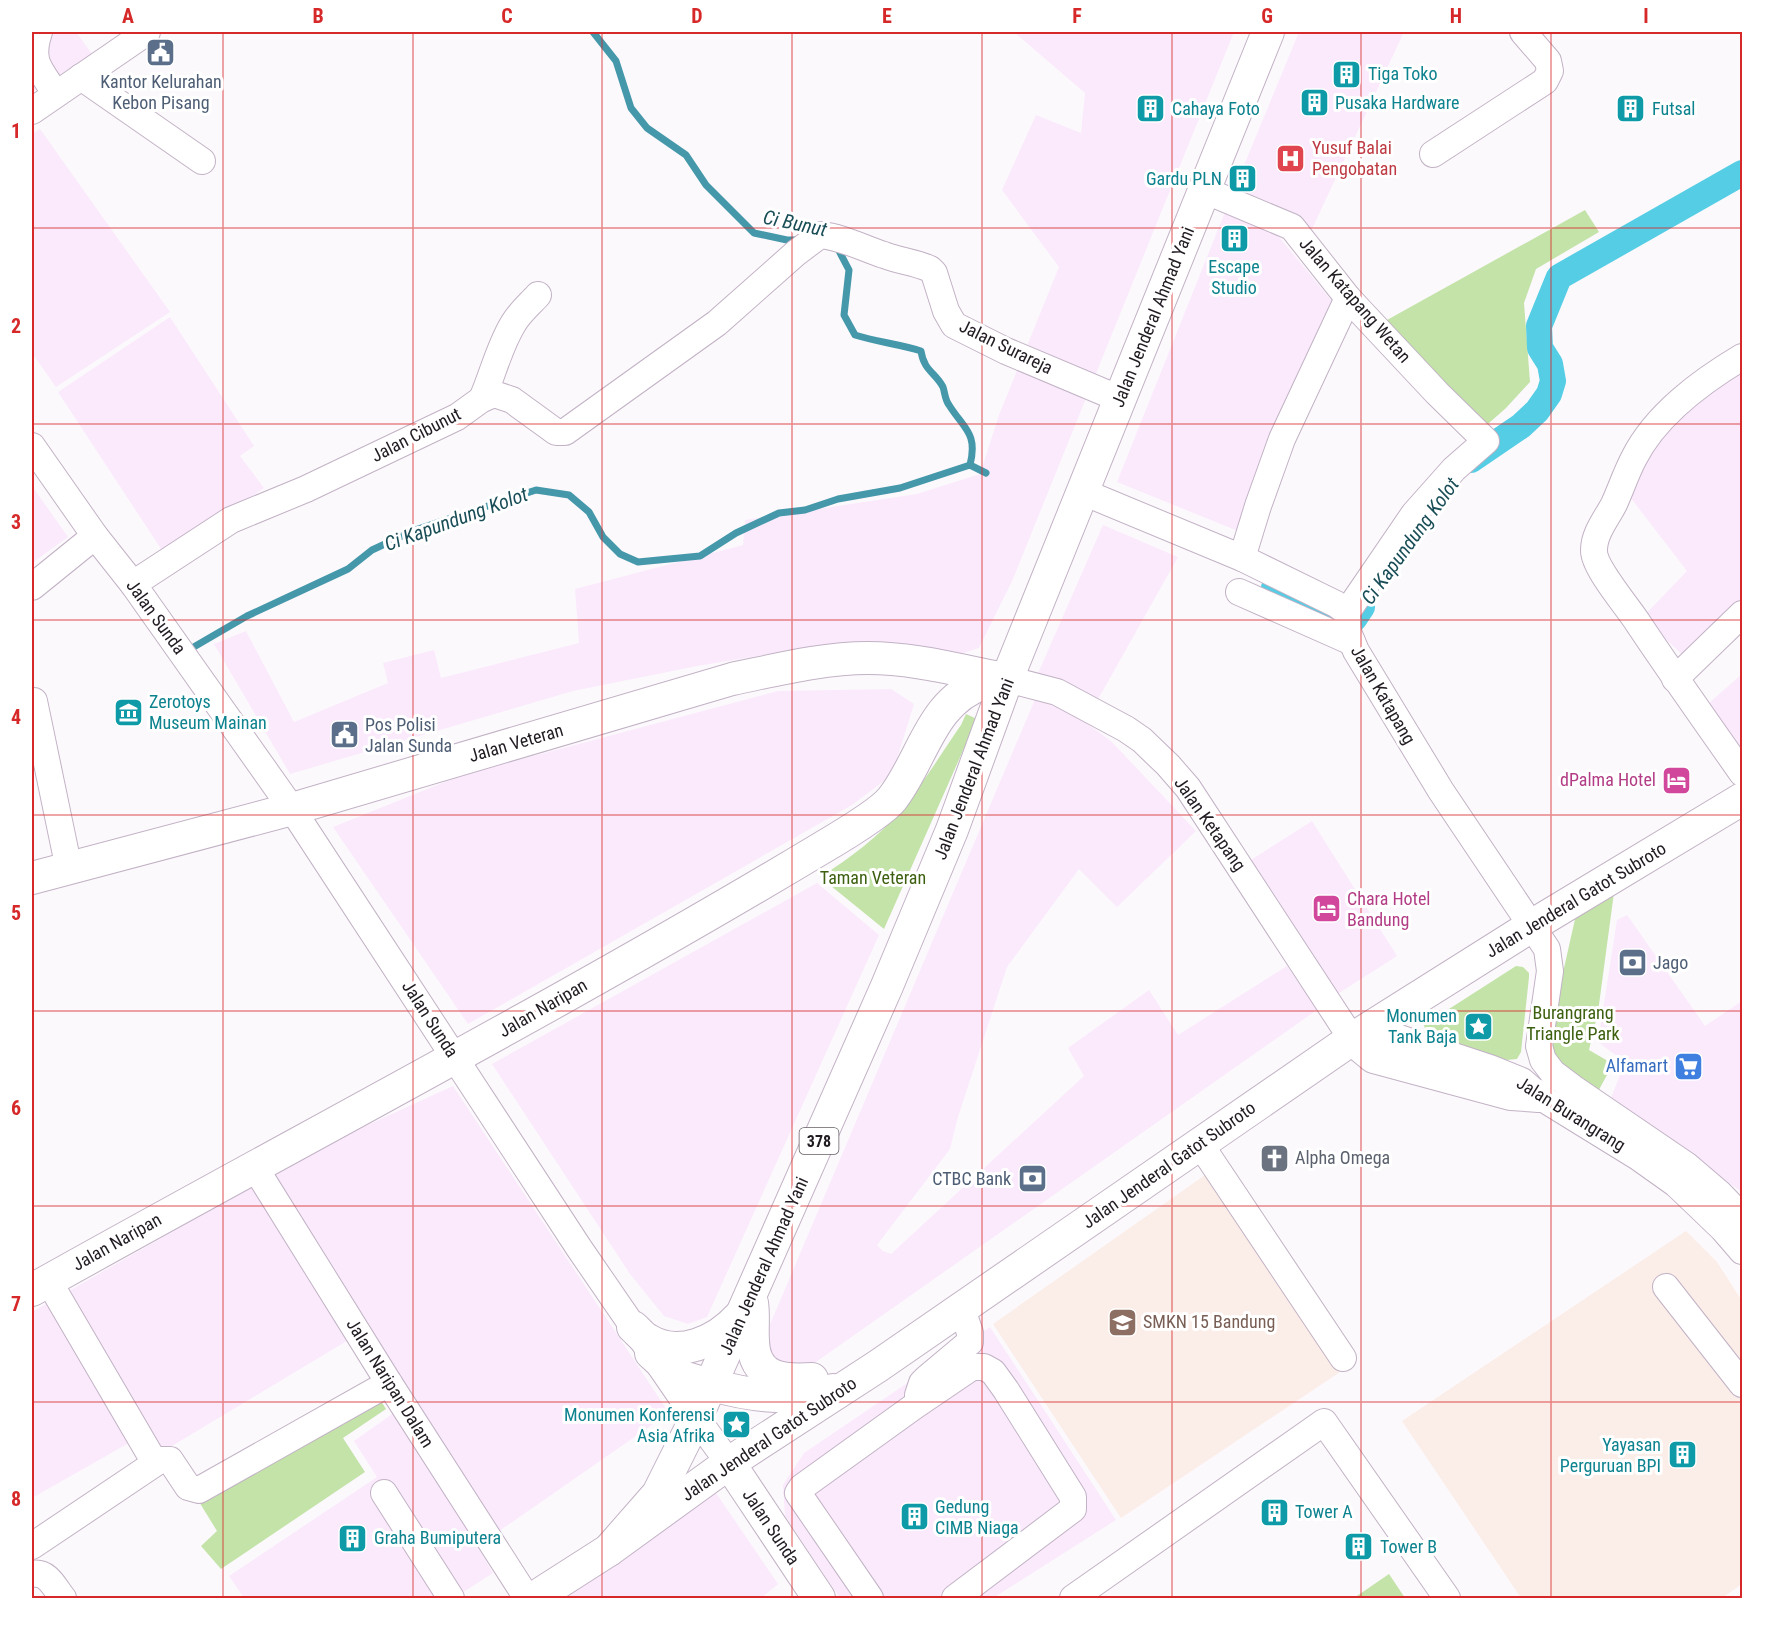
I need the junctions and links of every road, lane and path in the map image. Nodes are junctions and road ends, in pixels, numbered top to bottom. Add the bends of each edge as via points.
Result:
1 (39, 32) edge
2 (147, 32) edge
3 (1268, 32) edge
4 (1523, 32) edge
5 (81, 77) junction
6 (56, 94) junction
7 (32, 111) edge
8 (1433, 154) dead end
9 (202, 161) dead end
10 (1204, 190) junction
11 (820, 235) joint
12 (538, 295) dead end
13 (1348, 298) junction
14 (1743, 357) edge
15 (482, 399) junction
16 (1120, 399) junction
17 (32, 446) edge
18 (1083, 492) junction
19 (95, 536) junction
20 (1242, 558) junction
21 (133, 584) junction
22 (32, 587) edge
23 (1239, 592) dead end
24 (1743, 614) edge
25 (1349, 625) junction
26 (1007, 679) junction
27 (1675, 679) junction
28 (34, 701) dead end
29 (1743, 773) edge
30 (1743, 799) edge
31 (292, 808) junction
32 (69, 869) junction
33 (32, 879) edge
34 (1533, 925) junction
35 (1361, 1033) junction
36 (456, 1058) junction
37 (1539, 1096) joint
38 (1200, 1144) junction
39 (254, 1166) junction
40 (1743, 1218) edge
41 (1743, 1251) edge
42 (40, 1285) edge
43 (1666, 1287) dead end
44 (751, 1296) junction
45 (962, 1309) junction
46 (633, 1327) junction
47 (651, 1353) junction
48 (1343, 1358) dead end
49 (878, 1366) junction
50 (389, 1383) junction
51 (1743, 1384) edge
52 (711, 1385) junction
53 (845, 1387) junction
54 (916, 1405) junction
55 (696, 1418) junction
56 (729, 1463) junction
57 (149, 1467) junction
58 (384, 1493) dead end
59 (32, 1546) edge
60 (609, 1550) junction
61 (32, 1574) edge
62 (441, 1595) edge
63 (63, 1599) edge
64 (527, 1599) edge
65 (534, 1599) edge
66 (819, 1599) edge
67 (870, 1599) edge
68 (955, 1599) edge
69 (1072, 1599) edge
70 (1447, 1599) edge

1 - 6 street via 33,53
2 - 5 street
3 - 10 main road, Jalan Jenderal Ahmad Yani
4 - 8 street via 1548,61 1550,71 1545,81
5 - 6 street
5 - 9 street
6 - 7 street
10 - 13 street, Jalan Katapang Wetan via 1292,227
10 - 16 main road, Jalan Jenderal Ahmad Yani
11 - 15 street, Jalan Cibunut via 717,323 565,432 556,432 503,396 494,394
11 - 16 street, Jalan Surareja via 836,236 930,269 954,325
12 - 15 street via 514,321
13 - 20 street via 1282,440
13 - 25 street, Jalan Katapang Wetan via 1486,441 1454,468 1414,514
14 - 27 street via 1698,385 1645,440 1593,551 1602,572
15 - 21 street, Jalan Cibunut via 457,417 231,520
16 - 18 main road, Jalan Jenderal Ahmad Yani
17 - 19 street, Jalan Sunda
18 - 20 street
18 - 26 main road, Jalan Jenderal Ahmad Yani
19 - 21 street, Jalan Sunda
19 - 22 street
20 - 25 street
21 - 31 street, Jalan Sunda
23 - 25 street
24 - 27 street
25 - 34 street, Jalan Katapang via 1356,651 1441,791
26 - 31 main road, Jalan Veteran via 909,661 868,658 799,665 732,679
26 - 35 street, Jalan Ketapang via 1057,692 1142,740 1168,765
26 - 36 main road, Jalan Naripan via 985,682 950,703 930,730 891,802 880,811
26 - 44 main road, Jalan Jenderal Ahmad Yani / 378 via 952,830
27 - 29 street
28 - 32 street
30 - 34 main road, Jalan Jenderal Gatot Subroto
31 - 32 main road, Jalan Veteran
31 - 36 street, Jalan Sunda
32 - 33 main road, Jalan Veteran
34 - 35 main road, Jalan Jenderal Gatot Subroto
34 - 40 street, Jalan Burangrang via 1547,949 1550,970 1539,1046 1543,1060 1573,1088 1686,1165
35 - 37 main road via 1374,1057 1511,1094
35 - 38 main road, Jalan Jenderal Gatot Subroto
36 - 39 main road, Jalan Naripan
36 - 46 street, Jalan Sunda
37 - 41 street, Jalan Burangrang via 1676,1184
38 - 45 main road, Jalan Jenderal Gatot Subroto
38 - 48 street
39 - 42 main road, Jalan Naripan
39 - 50 street, Jalan Naripan Dalam
42 - 57 street
43 - 51 street
44 - 46 main road via 742,1315 728,1330 689,1347 668,1347 648,1341
44 - 49 main road via 753,1350 772,1375 792,1381
44 - 52 main road, Jalan Jenderal Ahmad Yani
45 - 49 main road, Jalan Jenderal Gatot Subroto
45 - 54 street via 970,1342 922,1383
46 - 47 street, Jalan Sunda
47 - 52 main road via 675,1373
47 - 55 street, Jalan Sunda
49 - 53 main road, Jalan Jenderal Gatot Subroto
50 - 57 street via 199,1490 189,1487 170,1460 160,1460
50 - 64 street, Jalan Naripan Dalam
52 - 53 main road via 744,1394 778,1397 812,1395
52 - 55 main road, Jalan Jenderal Ahmad Yani
53 - 56 main road, Jalan Jenderal Gatot Subroto
54 - 67 street via 798,1493
54 - 68 street via 972,1367 993,1372 1073,1497 1073,1509
55 - 56 street, Jalan Sunda
55 - 60 main road, Jalan Jenderal Ahmad Yani via 658,1494
56 - 60 main road, Jalan Jenderal Gatot Subroto
56 - 66 main road, Jalan Sunda
57 - 59 street
58 - 62 street
60 - 65 main road
61 - 63 street via 46,1576
69 - 70 street via 1324,1422

